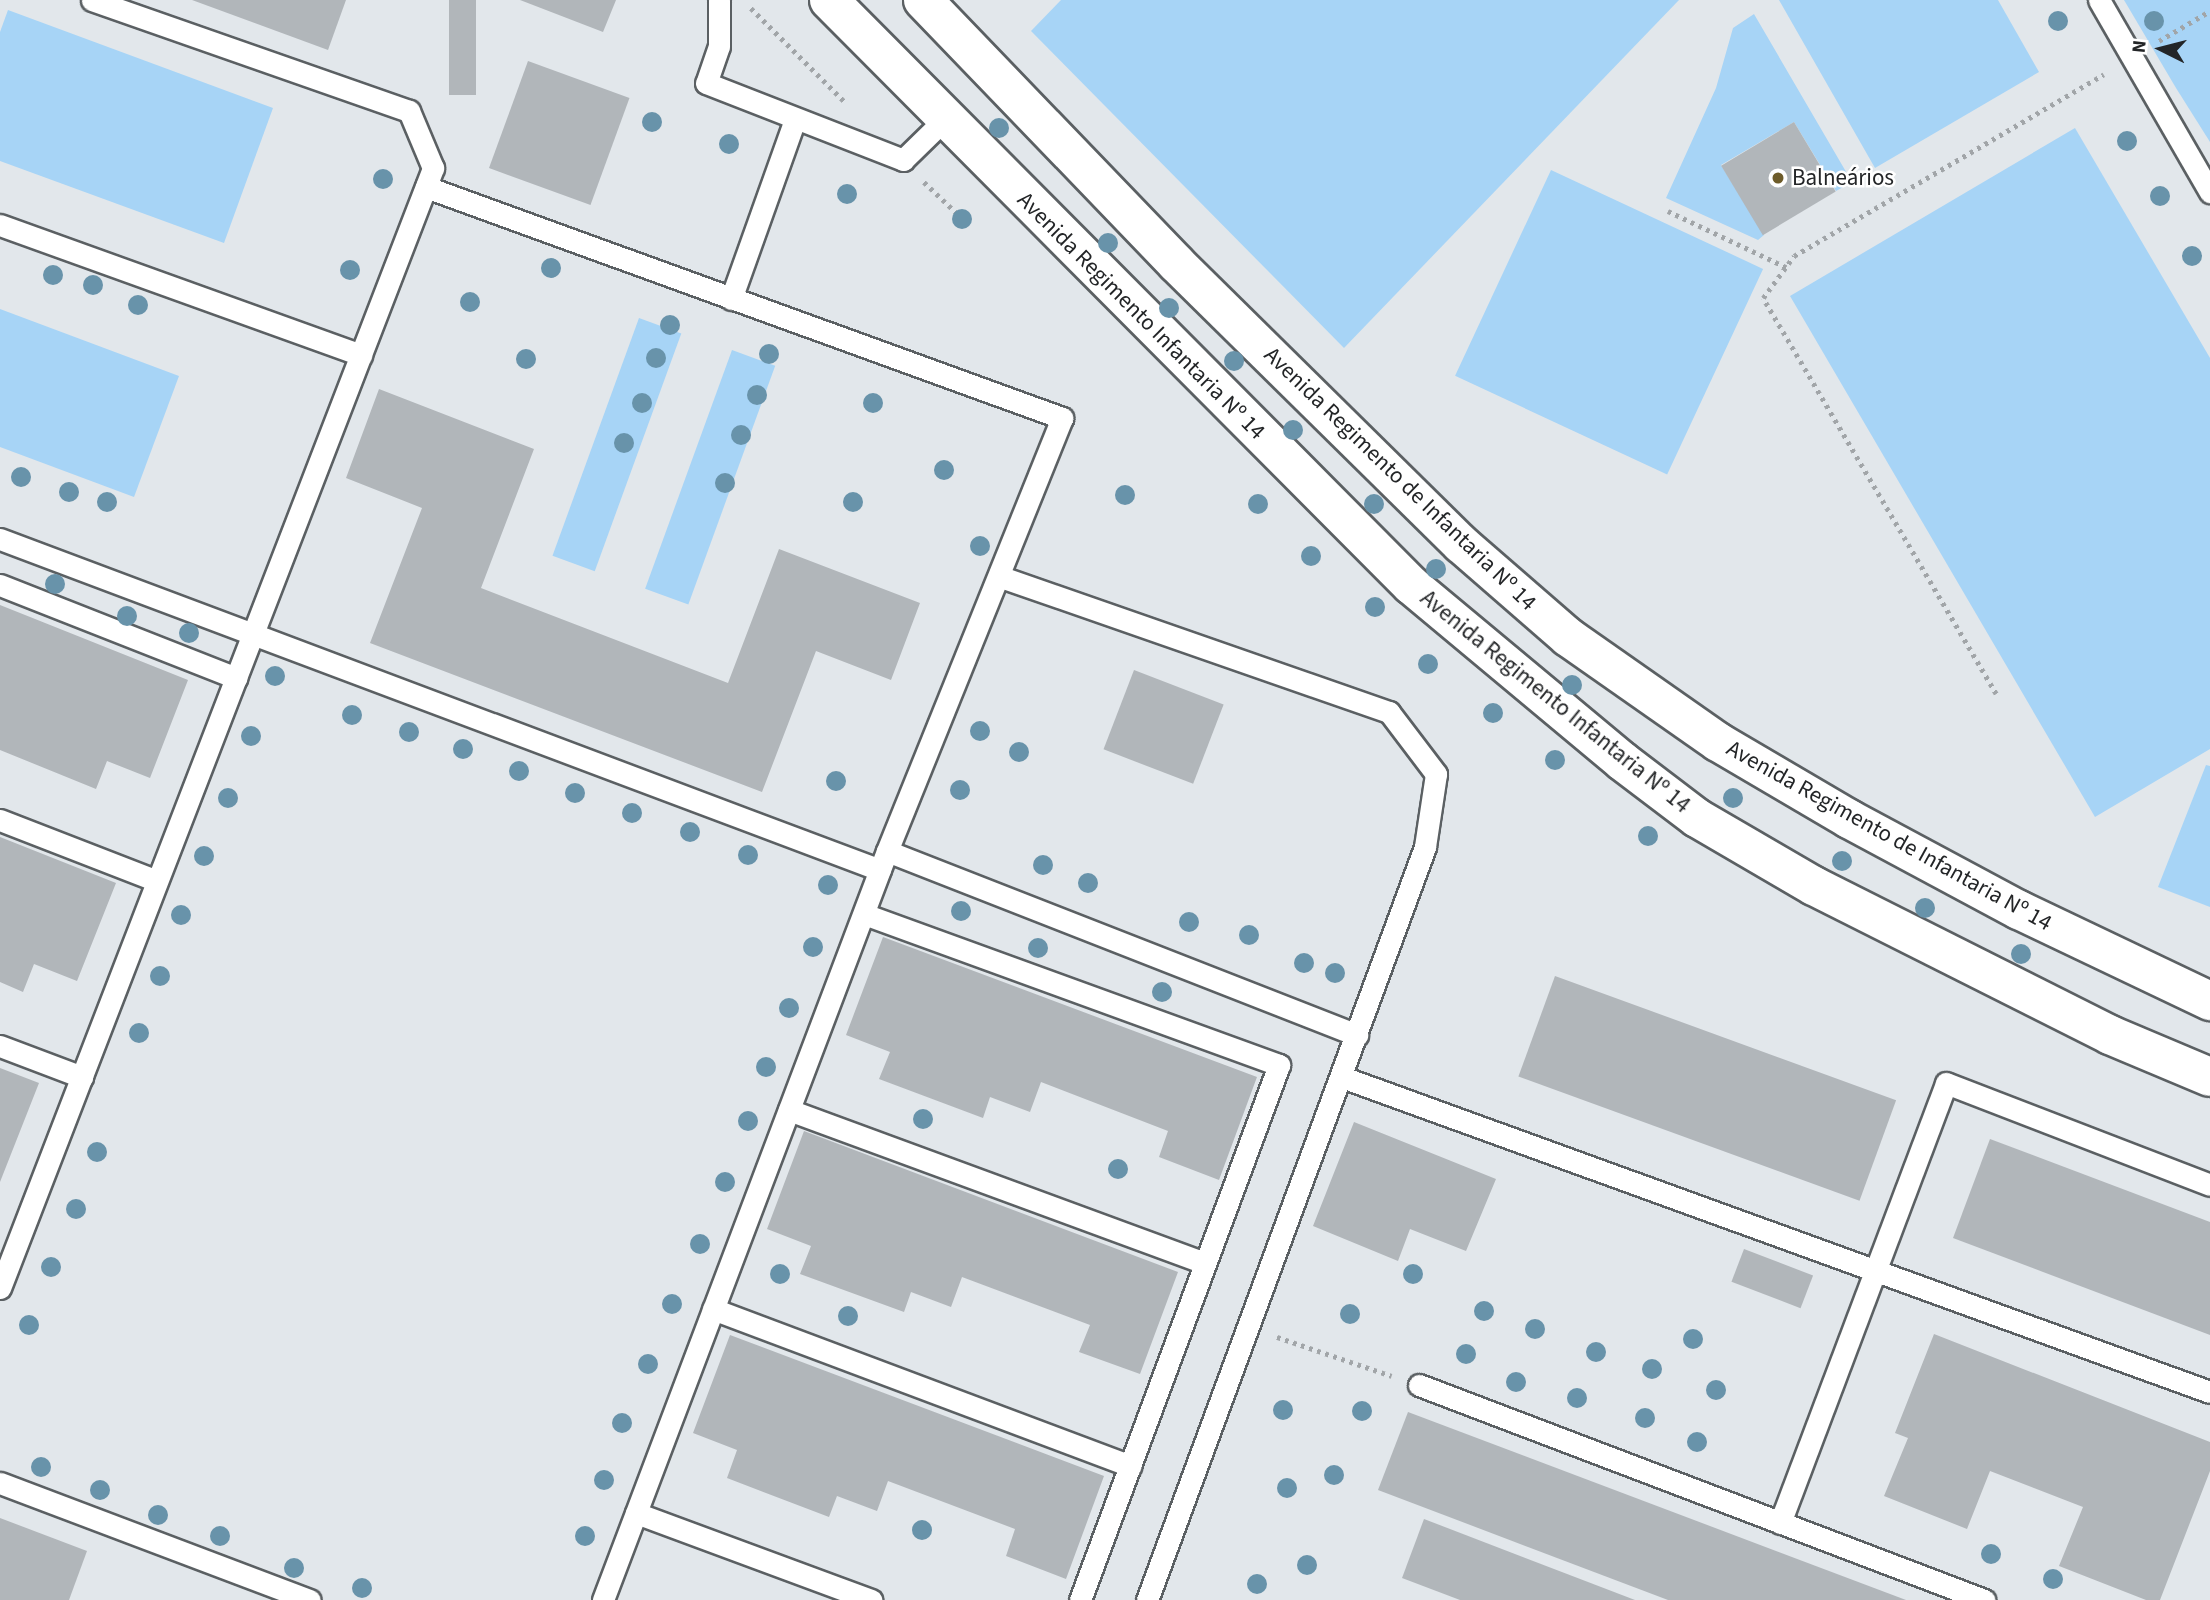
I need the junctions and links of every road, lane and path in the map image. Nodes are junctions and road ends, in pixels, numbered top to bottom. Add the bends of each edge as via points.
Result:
1 (92, 0) edge
2 (719, 0) edge
3 (829, 0) edge
4 (923, 0) edge
5 (2099, 0) edge
6 (2210, 11) edge
7 (2132, 58) junction
8 (795, 119) junction
9 (945, 119) junction
10 (426, 187) junction
11 (2210, 192) edge
12 (1668, 211) dead end
13 (0, 225) edge
14 (1786, 267) junction
15 (731, 299) junction
16 (361, 355) junction
17 (0, 539) edge
18 (1001, 577) junction
19 (0, 585) edge
20 (253, 635) junction
21 (236, 678) junction
22 (1996, 694) dead end
23 (0, 820) edge
24 (884, 861) junction
25 (157, 881) junction
26 (864, 914) junction
27 (2210, 1001) edge
28 (1357, 1035) junction
29 (0, 1046) edge
30 (1342, 1076) junction
31 (82, 1077) junction
32 (2210, 1077) edge
33 (789, 1110) junction
34 (2210, 1185) edge
35 (1205, 1263) junction
36 (1878, 1271) junction
37 (0, 1288) edge
38 (713, 1309) junction
39 (1250, 1328) junction
40 (1419, 1385) joint
41 (2210, 1392) edge
42 (1130, 1466) junction
43 (0, 1483) edge
44 (636, 1513) junction
45 (1780, 1522) junction
46 (310, 1600) edge
47 (603, 1600) edge
48 (871, 1600) edge
49 (1080, 1600) edge
50 (1147, 1600) edge
51 (1984, 1600) edge

1 - 10 lane via 408,111 433,168
2 - 8 lane via 719,46 706,83
3 - 9 main road, Avenida Regimento Infantaria Nº 14
4 - 27 main road, Avenida Regimento de Infantaria Nº 14 via 1186,273 1461,544 1568,637 1718,742 1849,819 2019,910
5 - 7 lane
6 - 7 path
7 - 11 lane
7 - 14 path via 1794,256
8 - 9 lane via 903,160
8 - 15 lane
9 - 32 main road, Avenida Regimento Infantaria Nº 14 via 1411,585 1697,818 1814,886 2110,1035
10 - 15 lane
10 - 16 lane
12 - 14 path
13 - 16 lane
14 - 22 path via 1763,299
15 - 18 lane via 1062,418
16 - 20 lane
17 - 20 lane
18 - 24 lane
18 - 28 lane via 1389,712 1436,774 1425,847
19 - 21 lane
20 - 21 lane
20 - 24 lane
21 - 25 lane
23 - 25 lane
24 - 26 lane
24 - 28 lane
25 - 31 lane
26 - 33 lane
26 - 35 lane via 1279,1065
28 - 30 lane
29 - 31 lane
30 - 36 lane
30 - 39 lane
31 - 37 lane
33 - 35 lane
33 - 38 lane
34 - 36 lane via 1945,1083
35 - 42 lane
36 - 41 lane
36 - 45 lane
38 - 42 lane
38 - 44 lane
39 - 40 path
39 - 50 lane
40 - 45 lane
42 - 49 lane
43 - 46 lane
44 - 47 lane
44 - 48 lane
45 - 51 lane

